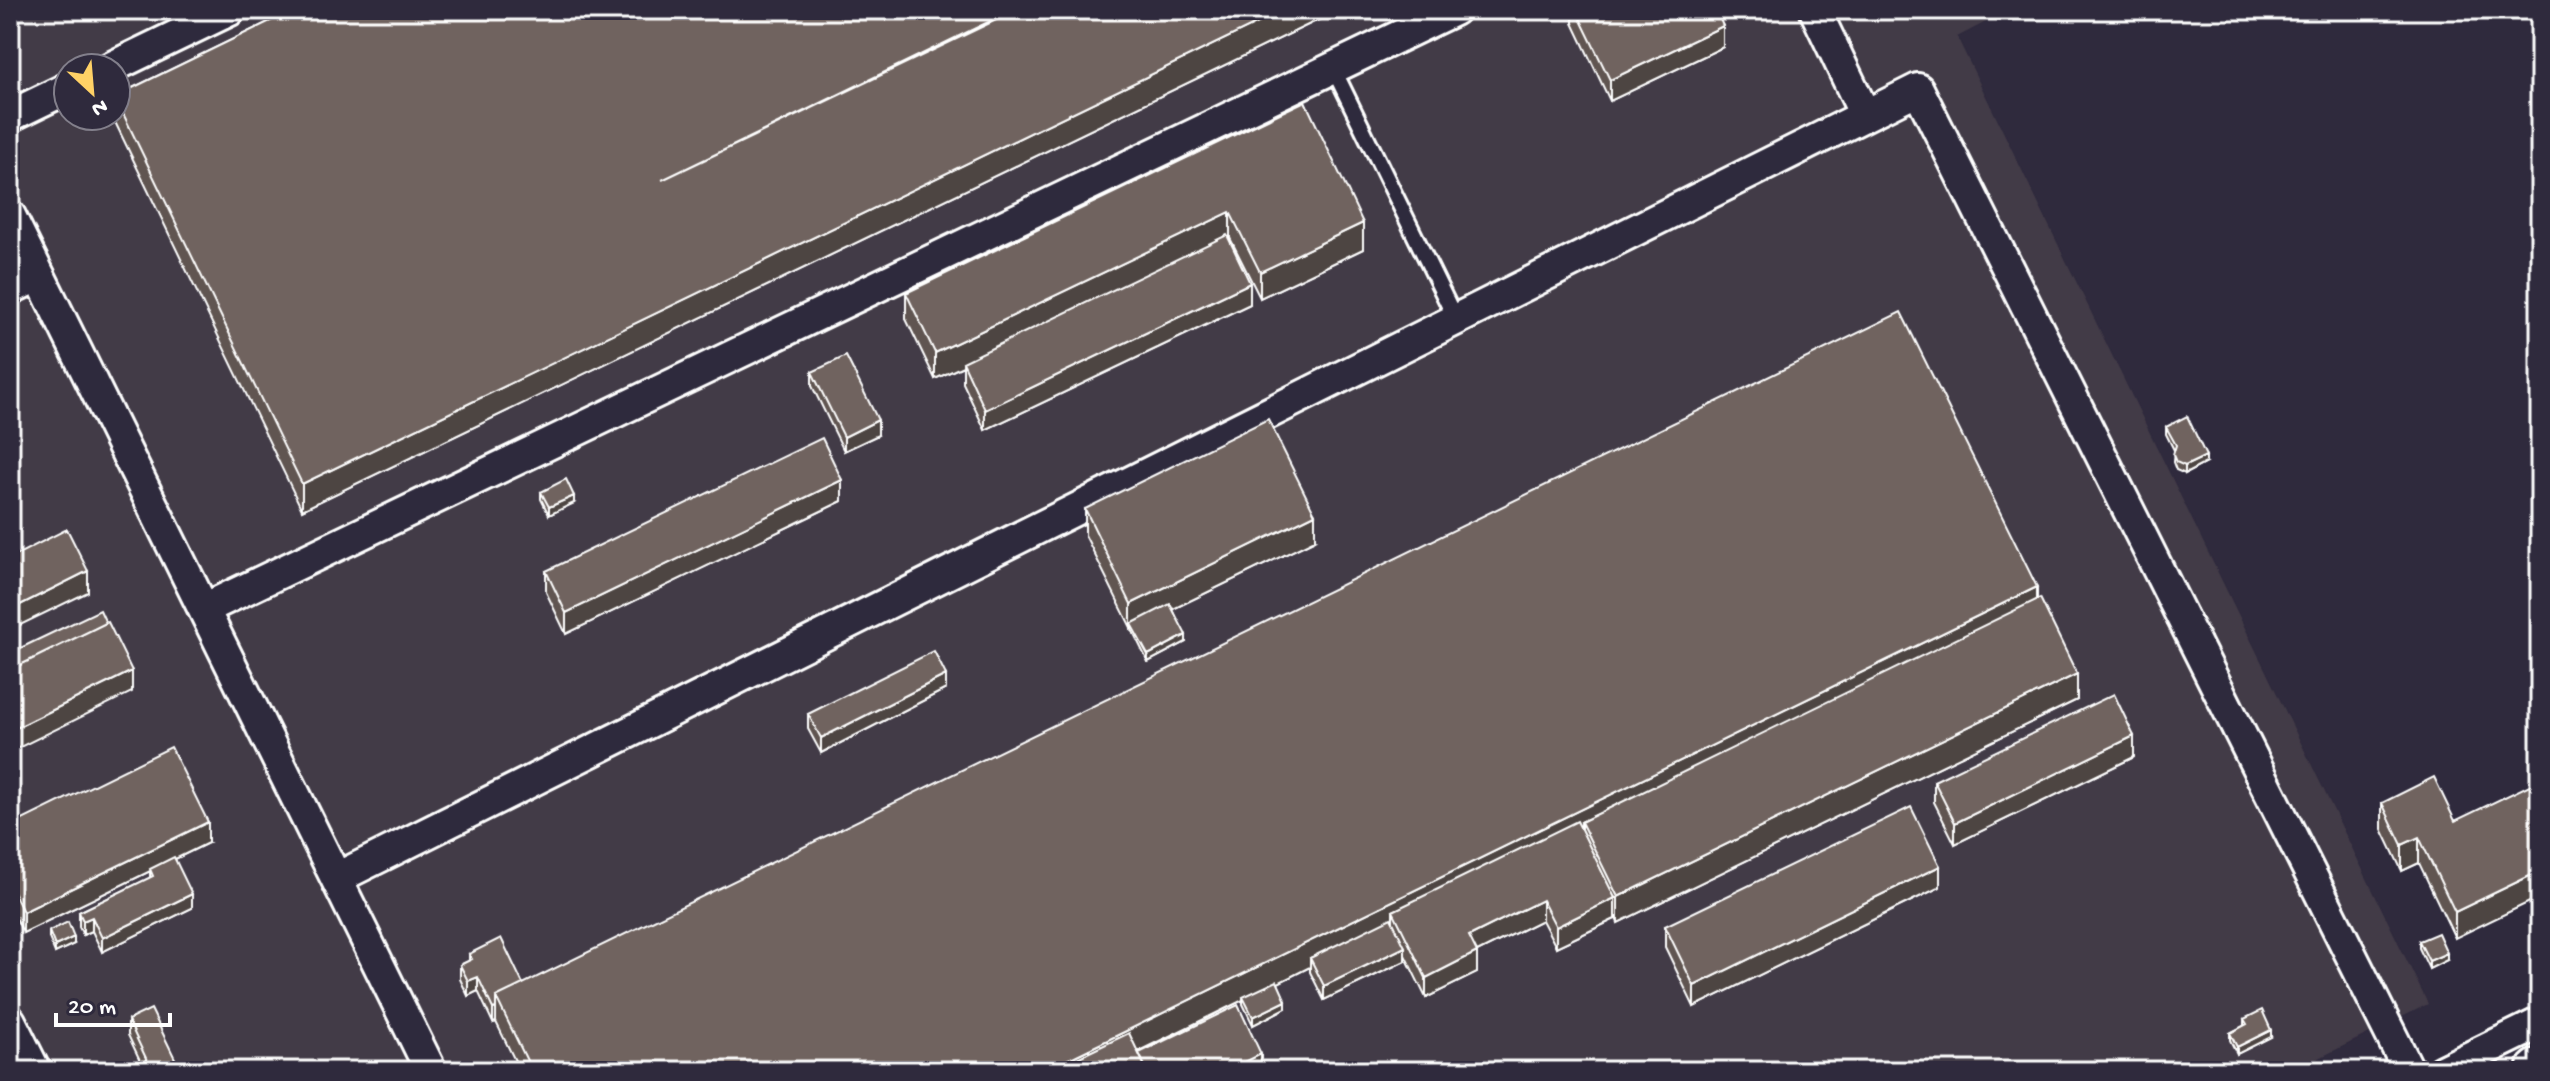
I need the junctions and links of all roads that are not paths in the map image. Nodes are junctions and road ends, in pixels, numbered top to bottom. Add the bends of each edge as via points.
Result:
1 (230, 10) edge
2 (1454, 10) edge
3 (1815, 10) edge
4 (132, 57) edge
5 (1333, 68) junction
6 (52, 96) edge
7 (1865, 115) junction
8 (10, 116) edge
9 (10, 216) edge
10 (39, 275) junction
11 (10, 289) edge
12 (1456, 320) junction
13 (204, 609) junction
14 (337, 878) junction
15 (10, 1021) edge
16 (2540, 1023) edge
17 (430, 1070) edge
18 (35, 1071) edge
19 (2409, 1071) edge
20 (2442, 1071) edge

1 - 4 street
2 - 5 street
3 - 7 street
5 - 12 lane
5 - 13 street
6 - 8 street
7 - 12 street
7 - 19 street via 1918,89
9 - 10 street
10 - 11 street
10 - 13 street
12 - 14 street
13 - 14 street
14 - 17 street
15 - 18 street
16 - 20 street

